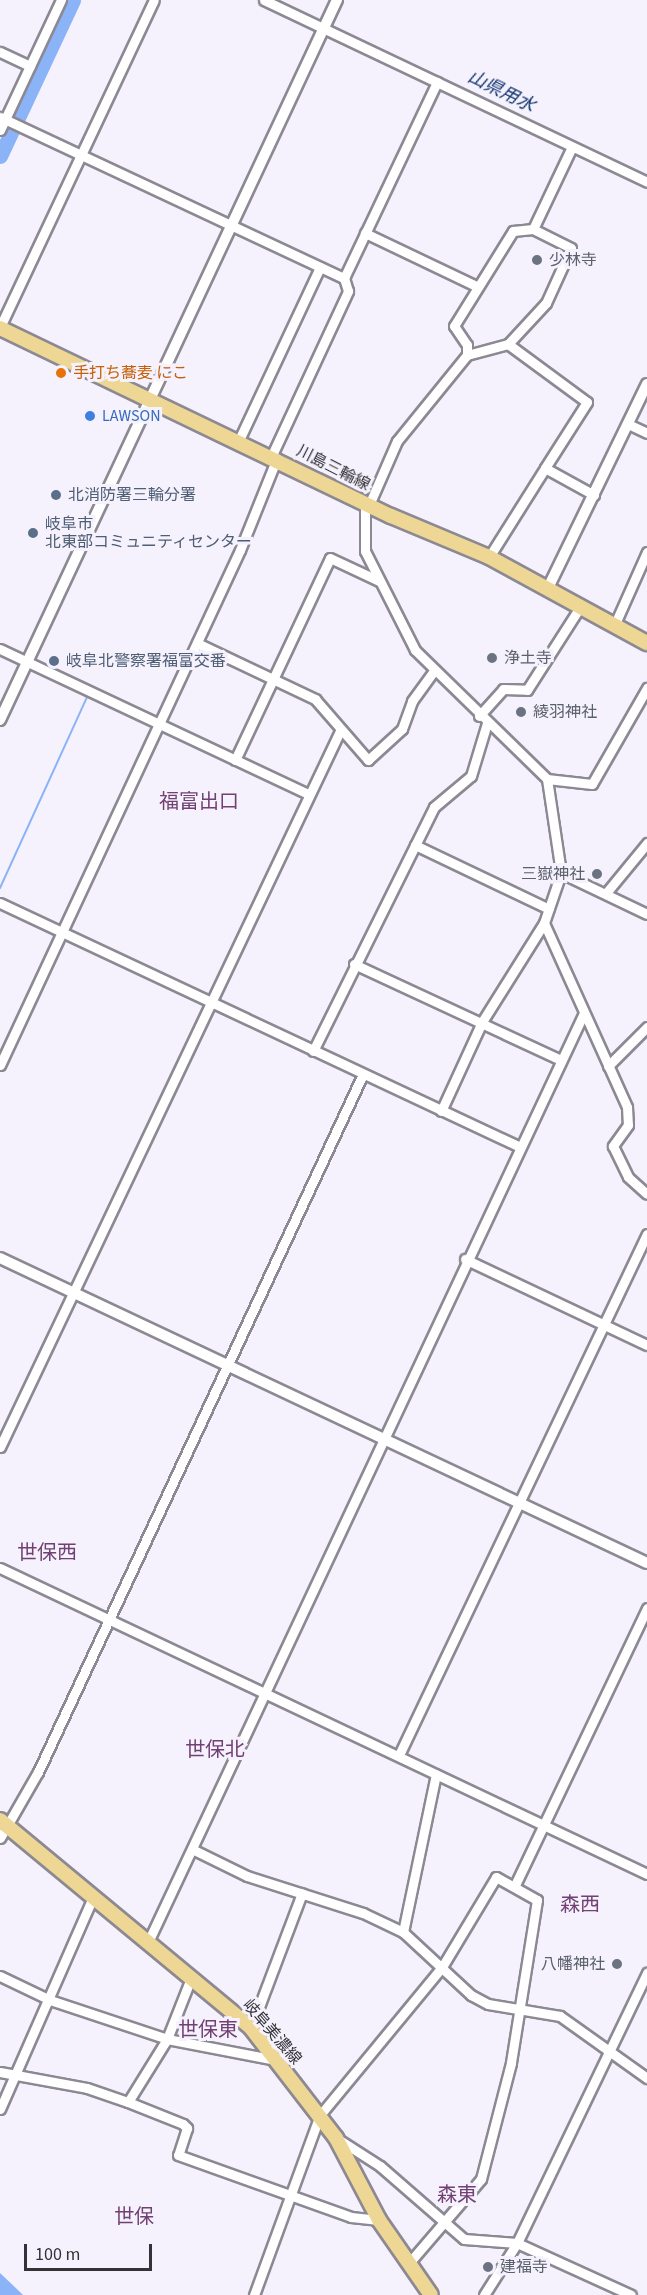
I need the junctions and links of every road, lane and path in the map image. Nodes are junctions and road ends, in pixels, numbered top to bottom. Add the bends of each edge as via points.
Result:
1 (61, 0) edge
2 (154, 0) edge
3 (264, 0) edge
4 (337, 0) edge
5 (324, 28) junction
6 (0, 52) edge
7 (30, 66) junction
8 (437, 82) junction
9 (4, 119) edge
10 (0, 130) edge
11 (572, 147) junction
12 (80, 155) junction
13 (647, 182) edge
14 (232, 226) junction
15 (533, 229) junction
16 (365, 233) junction
17 (321, 267) junction
18 (344, 278) junction
19 (476, 286) junction
20 (0, 328) edge
21 (508, 344) junction
22 (467, 355) junction
23 (647, 384) edge
24 (150, 400) junction
25 (628, 424) junction
26 (647, 433) edge
27 (239, 440) junction
28 (275, 457) junction
29 (545, 468) junction
30 (594, 495) junction
31 (367, 503) junction
32 (647, 552) edge
33 (489, 557) junction
34 (379, 581) junction
35 (547, 590) junction
36 (580, 608) junction
37 (614, 626) junction
38 (197, 643) junction
39 (647, 643) edge
40 (0, 649) edge
41 (27, 662) junction
42 (433, 672) junction
43 (272, 679) junction
44 (647, 688) edge
45 (479, 716) junction
46 (0, 720) edge
47 (159, 723) junction
48 (487, 723) junction
49 (340, 731) junction
50 (235, 760) junction
51 (547, 779) junction
52 (308, 794) junction
53 (647, 843) edge
54 (415, 845) junction
55 (561, 873) junction
56 (606, 893) junction
57 (0, 903) edge
58 (549, 909) junction
59 (647, 914) edge
60 (544, 923) junction
61 (62, 932) junction
62 (354, 964) junction
63 (211, 1003) junction
64 (584, 1013) junction
65 (482, 1022) junction
66 (647, 1027) edge
67 (313, 1051) junction
68 (559, 1059) junction
69 (0, 1065) edge
70 (608, 1066) junction
71 (363, 1074) junction
72 (441, 1111) junction
73 (518, 1146) junction
74 (647, 1194) edge
75 (647, 1234) edge
76 (0, 1258) edge
77 (465, 1260) junction
78 (73, 1292) junction
79 (602, 1324) junction
80 (647, 1345) edge
81 (225, 1365) junction
82 (381, 1438) junction
83 (0, 1446) edge
84 (518, 1503) junction
85 (647, 1563) edge
86 (0, 1568) edge
87 (647, 1608) edge
88 (106, 1618) junction
89 (261, 1691) junction
90 (399, 1755) junction
91 (436, 1774) junction
92 (5, 1824) edge
93 (544, 1824) junction
94 (0, 1838) edge
95 (194, 1850) junction
96 (647, 1874) edge
97 (515, 1885) junction
98 (302, 1893) junction
99 (92, 1899) junction
100 (403, 1932) junction
101 (148, 1941) junction
102 (442, 1967) junction
103 (647, 1973) edge
104 (0, 1976) edge
105 (191, 1978) junction
106 (50, 2000) junction
107 (521, 2008) junction
108 (251, 2028) junction
109 (167, 2039) junction
110 (608, 2050) junction
111 (276, 2060) junction
112 (0, 2072) edge
113 (19, 2074) junction
114 (647, 2078) edge
115 (128, 2102) junction
116 (0, 2109) edge
117 (320, 2115) junction
118 (336, 2138) junction
119 (295, 2194) junction
120 (380, 2220) junction
121 (443, 2225) junction
122 (517, 2243) junction
123 (409, 2263) junction
124 (427, 2293) edge
125 (254, 2295) edge
126 (484, 2295) edge
127 (631, 2295) edge

1 - 7 street
2 - 12 street
3 - 5 street
4 - 5 street
5 - 8 street
5 - 14 street
6 - 7 street
7 - 9 street
8 - 11 street
8 - 16 street
9 - 10 street
9 - 12 street
11 - 13 street
11 - 15 street
12 - 14 street
12 - 20 street
14 - 17 street
14 - 24 street
15 - 19 street via 513,231
15 - 21 street via 571,249 546,303
16 - 18 street
16 - 19 street
17 - 18 street
17 - 27 street
18 - 28 street via 348,291
19 - 22 street via 454,326 467,345
20 - 24 main road, 川島三輪線
21 - 22 street
21 - 29 street via 587,402
22 - 31 street via 397,441
23 - 25 street
24 - 27 main road, 川島三輪線
24 - 41 street
25 - 26 street
25 - 30 street
27 - 28 main road, 川島三輪線
28 - 31 main road, 川島三輪線
28 - 38 street
29 - 30 street
29 - 33 street
30 - 35 street
31 - 33 main road, 川島三輪線
31 - 34 street via 365,551
32 - 37 street
33 - 35 main road, 川島三輪線
34 - 42 street via 415,650
34 - 43 street via 330,558
35 - 36 main road, 川島三輪線
36 - 37 main road, 川島三輪線
36 - 45 street via 527,690 503,689
37 - 39 main road, 川島三輪線
38 - 43 street
38 - 47 street
40 - 41 street
41 - 46 street
41 - 47 street
42 - 45 street
42 - 49 street via 412,701 402,729 368,760
43 - 49 street via 328,709
43 - 50 street
44 - 51 street via 592,784
45 - 48 street
47 - 50 street
47 - 61 street
48 - 51 street
48 - 54 street via 471,776 434,807
49 - 52 street
50 - 52 street
51 - 55 street
52 - 63 street
53 - 56 street
54 - 58 street
54 - 62 street
55 - 56 street
55 - 58 street
56 - 59 street
57 - 61 street
58 - 60 street
60 - 64 street
60 - 65 street
61 - 63 street
61 - 69 street
62 - 65 street
62 - 67 street
63 - 67 street
63 - 78 street
64 - 68 street
64 - 70 street
65 - 68 street
65 - 72 street
66 - 70 street
67 - 71 street
68 - 73 street
70 - 74 street via 627,1107 628,1125 613,1146 628,1178
71 - 72 street
71 - 81 street
72 - 73 street
73 - 77 street
75 - 79 street
76 - 78 street
77 - 79 street
77 - 82 street
78 - 81 street
78 - 83 street
79 - 80 street
79 - 84 street
81 - 82 street
81 - 88 street
82 - 84 street
82 - 89 street
84 - 85 street
84 - 90 street
86 - 88 street
87 - 93 street
88 - 89 street
88 - 92 street
89 - 90 street
89 - 95 street via 213,1794
90 - 91 street
91 - 93 street
91 - 100 street
92 - 94 street
92 - 99 main road, 岐阜美濃線
93 - 96 street
93 - 97 street
95 - 98 street
95 - 101 street
97 - 102 street via 496,1877
97 - 107 street via 537,1900
98 - 100 street
98 - 108 street
99 - 101 main road, 岐阜美濃線
99 - 106 street
100 - 102 street
101 - 105 main road, 岐阜美濃線
102 - 107 street via 488,2004
102 - 117 street
103 - 110 street
104 - 106 street
105 - 108 main road, 岐阜美濃線
105 - 109 street
106 - 109 street
106 - 113 street
107 - 110 street via 560,2016
107 - 121 street via 486,2169
108 - 111 main road, 岐阜美濃線
109 - 111 street
109 - 115 street
110 - 114 street
110 - 122 street
111 - 117 main road, 岐阜美濃線
112 - 113 street
113 - 115 street
113 - 116 street
115 - 119 street via 187,2128 178,2155
117 - 118 main road, 岐阜美濃線
117 - 119 street
118 - 120 main road, 岐阜美濃線
118 - 121 street via 380,2166
119 - 120 street via 351,2217
119 - 125 street
120 - 123 main road, 岐阜美濃線
121 - 122 street via 473,2244
121 - 123 street
122 - 126 street
122 - 127 street
123 - 124 main road, 岐阜美濃線

